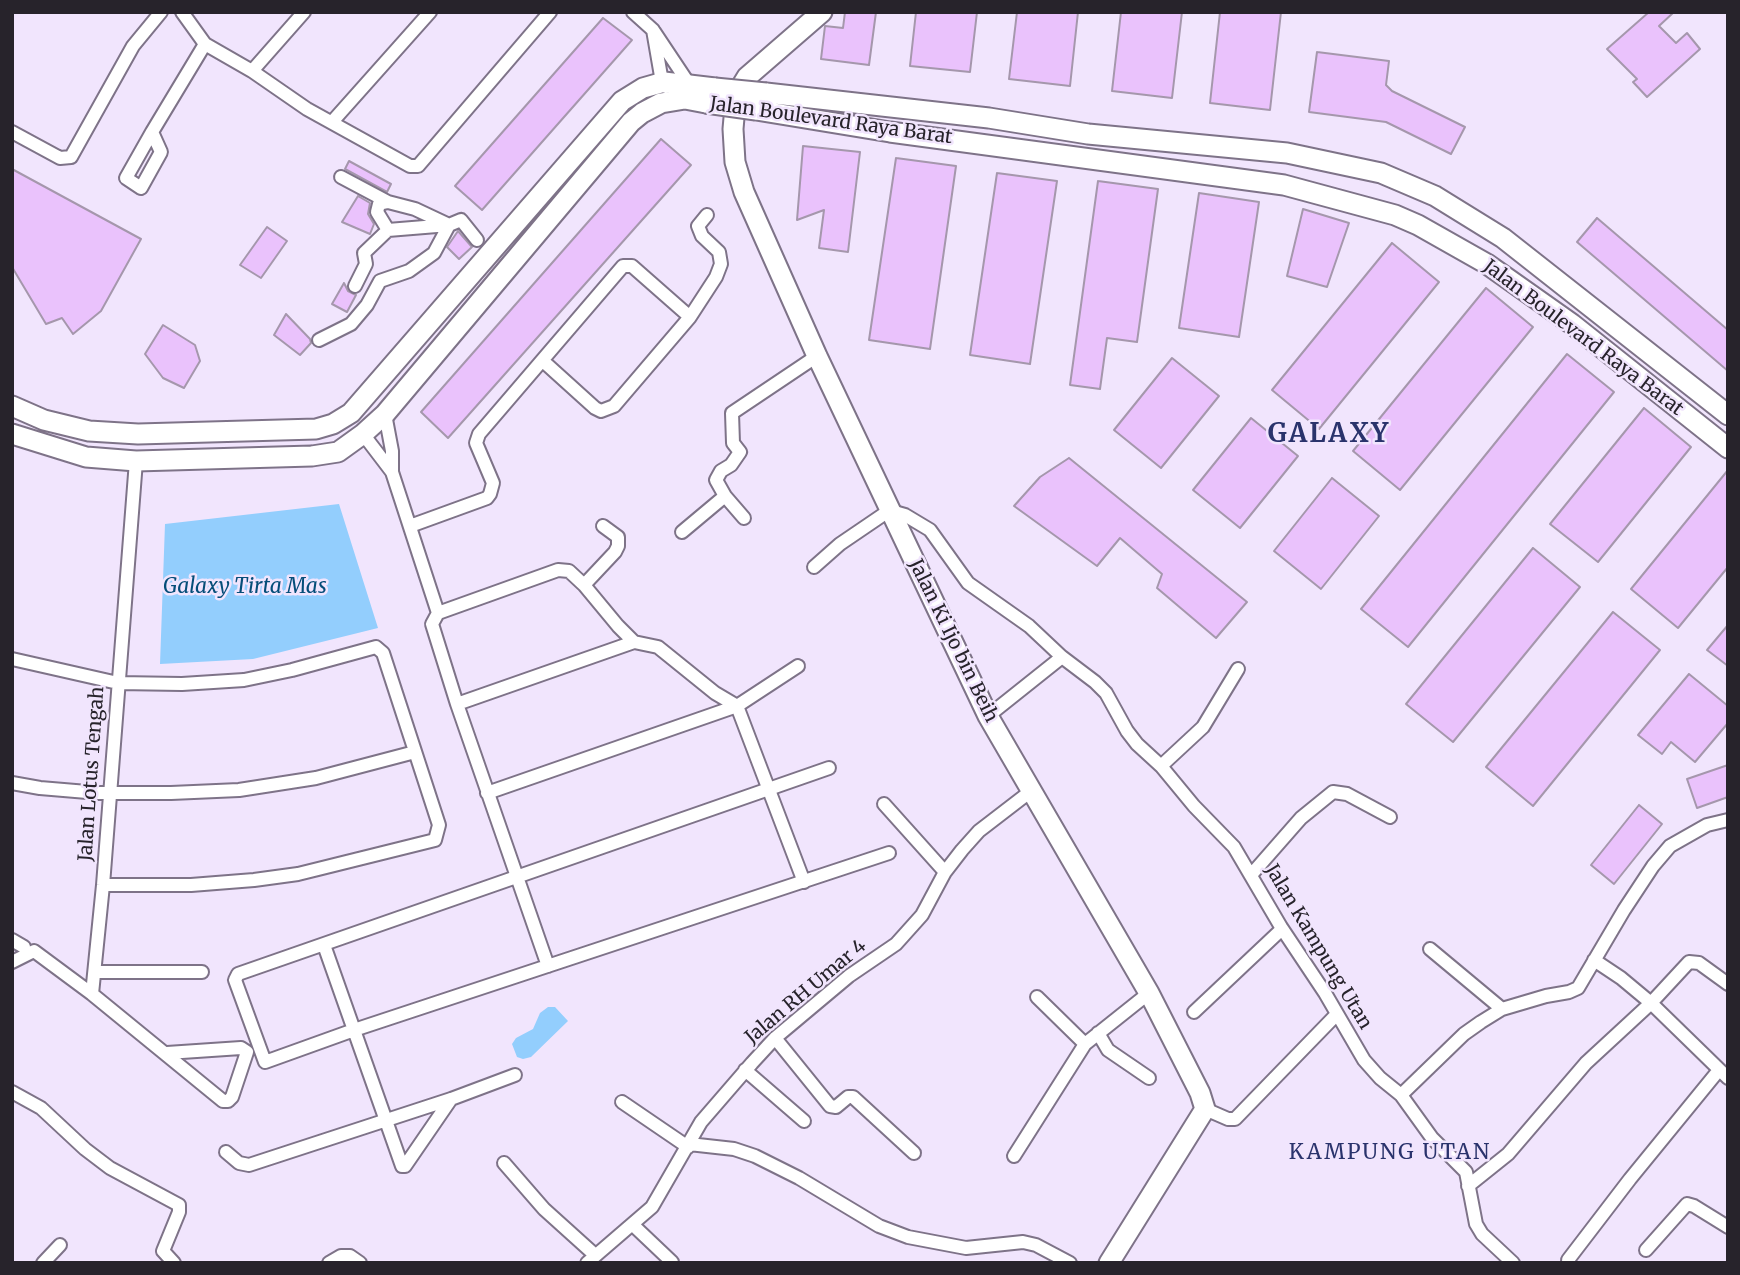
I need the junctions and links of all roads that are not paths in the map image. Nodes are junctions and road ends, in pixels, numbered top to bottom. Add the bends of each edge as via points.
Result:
1 (161, 12) edge
2 (182, 12) edge
3 (304, 12) edge
4 (430, 12) edge
5 (550, 12) edge
6 (632, 12) edge
7 (822, 12) edge
8 (653, 30) junction
9 (205, 44) junction
10 (253, 71) junction
11 (662, 82) junction
12 (687, 92) junction
13 (710, 95) junction
14 (828, 99) junction
15 (332, 122) junction
16 (826, 122) junction
17 (12, 132) edge
18 (152, 132) dead end
19 (1088, 134) junction
20 (1085, 159) junction
21 (341, 177) dead end
22 (388, 202) junction
23 (707, 215) dead end
24 (515, 224) junction
25 (449, 225) junction
26 (388, 230) junction
27 (477, 240) dead end
28 (533, 240) junction
29 (355, 286) dead end
30 (690, 317) junction
31 (320, 340) dead end
32 (817, 356) junction
33 (543, 361) junction
34 (12, 407) edge
35 (384, 414) junction
36 (1728, 415) edge
37 (12, 434) edge
38 (363, 434) junction
39 (1728, 448) edge
40 (136, 461) junction
41 (392, 472) junction
42 (725, 496) junction
43 (891, 510) junction
44 (744, 518) dead end
45 (410, 526) junction
46 (603, 526) dead end
47 (682, 532) dead end
48 (814, 567) dead end
49 (584, 585) junction
50 (439, 613) junction
51 (635, 642) junction
52 (1062, 657) junction
53 (12, 659) edge
54 (797, 666) dead end
55 (1238, 669) dead end
56 (118, 683) junction
57 (457, 704) junction
58 (737, 706) junction
59 (988, 716) junction
60 (415, 752) junction
61 (1161, 766) junction
62 (829, 768) dead end
63 (12, 783) edge
64 (769, 790) junction
65 (1031, 791) junction
66 (109, 793) junction
67 (486, 793) junction
68 (884, 804) dead end
69 (1390, 817) dead end
70 (1728, 820) edge
71 (889, 853) dead end
72 (946, 872) junction
73 (1251, 874) junction
74 (517, 878) junction
75 (804, 882) junction
76 (103, 885) junction
77 (1282, 929) junction
78 (12, 940) edge
79 (324, 945) junction
80 (29, 949) junction
81 (1430, 949) dead end
82 (1594, 960) junction
83 (12, 962) edge
84 (548, 966) junction
85 (95, 972) junction
86 (202, 972) dead end
87 (1728, 984) edge
88 (1149, 993) junction
89 (92, 994) junction
90 (1037, 998) dead end
91 (1651, 1003) junction
92 (1502, 1009) junction
93 (1194, 1012) dead end
94 (1337, 1014) junction
95 (354, 1030) junction
96 (1098, 1033) junction
97 (775, 1038) junction
98 (1086, 1044) junction
99 (167, 1053) junction
100 (745, 1070) junction
101 (1723, 1074) edge
102 (515, 1075) dead end
103 (1149, 1078) dead end
104 (12, 1092) edge
105 (1401, 1095) junction
106 (451, 1099) junction
107 (622, 1102) dead end
108 (1205, 1109) junction
109 (386, 1120) junction
110 (804, 1121) dead end
111 (688, 1145) junction
112 (226, 1152) dead end
113 (914, 1153) dead end
114 (1014, 1156) dead end
115 (504, 1163) dead end
116 (1468, 1186) junction
117 (633, 1225) junction
118 (1728, 1227) edge
119 (60, 1245) dead end
120 (1646, 1250) dead end
121 (591, 1259) edge
122 (1568, 1261) dead end
123 (672, 1262) edge
124 (43, 1263) edge
125 (174, 1263) edge
126 (329, 1263) edge
127 (360, 1263) edge
128 (1070, 1263) edge
129 (1109, 1263) edge
130 (1513, 1263) edge

1 - 17 street via 133,46 71,157 60,158
2 - 9 street
3 - 10 street
4 - 15 street
5 - 15 street via 418,166 410,166
6 - 8 street
7 - 32 main road, Jalan Ki Ijo bin Beih via 747,77 736,94 733,128 735,162 744,192
8 - 11 street
8 - 12 street
9 - 10 street
9 - 18 street
10 - 15 street
11 - 12 main road, Jalan Boulevard Raya Barat
11 - 24 main road, Jalan Boulevard Raya Barat via 622,101
12 - 13 main road, Jalan Boulevard Raya Barat
12 - 28 main road, Jalan Boulevard Raya Barat via 631,122
13 - 14 main road, Jalan Boulevard Raya Barat, bridge via 766,93
13 - 16 main road, Jalan Boulevard Raya Barat, bridge via 756,110
14 - 16 main road
14 - 19 main road, Jalan Boulevard Raya Barat
16 - 20 main road, Jalan Boulevard Raya Barat
19 - 20 main road
19 - 36 main road, Jalan Boulevard Raya Barat via 1287,153 1381,173 1435,196 1503,238
20 - 39 main road, Jalan Boulevard Raya Barat via 1284,185 1418,225 1488,264 1572,324
21 - 22 street
22 - 25 street
22 - 26 street via 379,204 377,212
23 - 30 street via 699,232 719,252 722,264
24 - 28 main road
24 - 34 main road, Jalan Boulevard Raya Barat via 351,412 333,424 316,429 138,434 89,431
25 - 26 street
25 - 27 street via 461,220
25 - 31 street via 434,253 409,271 380,281 351,324
26 - 29 street via 364,253 366,264
28 - 35 main road, Jalan Boulevard Raya Barat
30 - 33 street via 614,406 601,411
30 - 33 street via 632,265 623,266
32 - 42 street via 732,413 733,443 740,452 716,480
32 - 43 main road, Jalan Ki Ijo bin Beih
33 - 45 street via 477,437 493,483 487,498
35 - 38 main road, Jalan Boulevard Raya Barat
35 - 41 street via 393,451
37 - 40 main road, Jalan Boulevard Raya Barat via 86,457
38 - 40 main road, Jalan Boulevard Raya Barat via 338,452 312,456
38 - 41 street
40 - 56 street, Jalan Lotus Tengah
41 - 45 street
42 - 44 street
42 - 47 street
43 - 48 street
43 - 52 street, Jalan Kampung Utan via 930,530 968,583 1029,626
43 - 59 main road, Jalan Ki Ijo bin Beih
45 - 50 street
46 - 49 street via 618,537 618,546
49 - 50 street via 569,571 558,569
49 - 51 street
50 - 57 street via 432,624
51 - 57 street
51 - 58 street via 657,647
52 - 59 street
52 - 61 street, Jalan Kampung Utan via 1106,693 1127,731
53 - 56 street
54 - 58 street
55 - 61 street via 1203,727
56 - 60 street via 244,680 376,647 383,653
56 - 66 street, Jalan Lotus Tengah
57 - 67 street
58 - 64 street
58 - 67 street
59 - 65 main road, Jalan Ki Ijo bin Beih
60 - 66 street via 271,786
60 - 76 street via 439,825 435,840 298,874 254,880
61 - 73 street, Jalan Kampung Utan via 1234,847
62 - 64 street
63 - 66 street
64 - 74 street
64 - 75 street
65 - 72 street, Jalan RH Umar 4 via 979,831
65 - 88 main road, Jalan Ki Ijo bin Beih
66 - 76 street, Jalan Lotus Tengah
67 - 74 street
68 - 72 street
69 - 73 street via 1347,794 1333,792 1301,818
70 - 82 street via 1707,825 1670,846
71 - 75 street
72 - 97 street, Jalan RH Umar 4 via 922,915 896,944 849,976
73 - 77 street, Jalan Kampung Utan
74 - 79 street
74 - 84 street
75 - 84 street
76 - 85 street, Jalan Lotus Tengah
77 - 93 street
77 - 94 street, Jalan Kampung Utan
78 - 80 street
79 - 95 street
79 - 95 street via 238,974 235,980 265,1062
80 - 83 street
80 - 89 street
81 - 92 street
82 - 91 street
82 - 92 street via 1578,988
84 - 95 street
85 - 86 street
85 - 89 street, Jalan Lotus Tengah
87 - 91 street via 1693,961
88 - 96 street
88 - 108 main road, Jalan Ki Ijo bin Beih
89 - 99 street
90 - 98 street
91 - 101 street
91 - 116 street via 1586,1063 1508,1154
92 - 105 street via 1464,1034
94 - 105 street, Jalan Kampung Utan via 1364,1060
94 - 108 street via 1235,1119
95 - 109 street
96 - 98 street
96 - 103 street via 1108,1050
97 - 100 street, Jalan RH Umar 4
97 - 113 street via 830,1106 853,1097
98 - 114 street
99 - 99 street via 226,1102 232,1097 247,1052 241,1048
100 - 110 street
100 - 111 street, Jalan RH Umar 4 via 712,1107
101 - 122 street via 1630,1178
102 - 106 street
104 - 125 street via 41,1108 110,1168 179,1205 163,1251
105 - 116 street, Jalan Kampung Utan via 1432,1138 1466,1172
106 - 109 street
106 - 109 street via 404,1166
107 - 111 street
108 - 129 main road
109 - 112 street via 249,1165
111 - 117 street, Jalan RH Umar 4 via 659,1198
111 - 128 street via 734,1149 755,1156 879,1226 908,1237 966,1248 1023,1242
115 - 121 street
116 - 130 street, Jalan Kampung Utan via 1476,1224
117 - 121 street, Jalan RH Umar 4
117 - 123 street
118 - 120 street via 1687,1204
119 - 124 street
126 - 127 street via 350,1256

